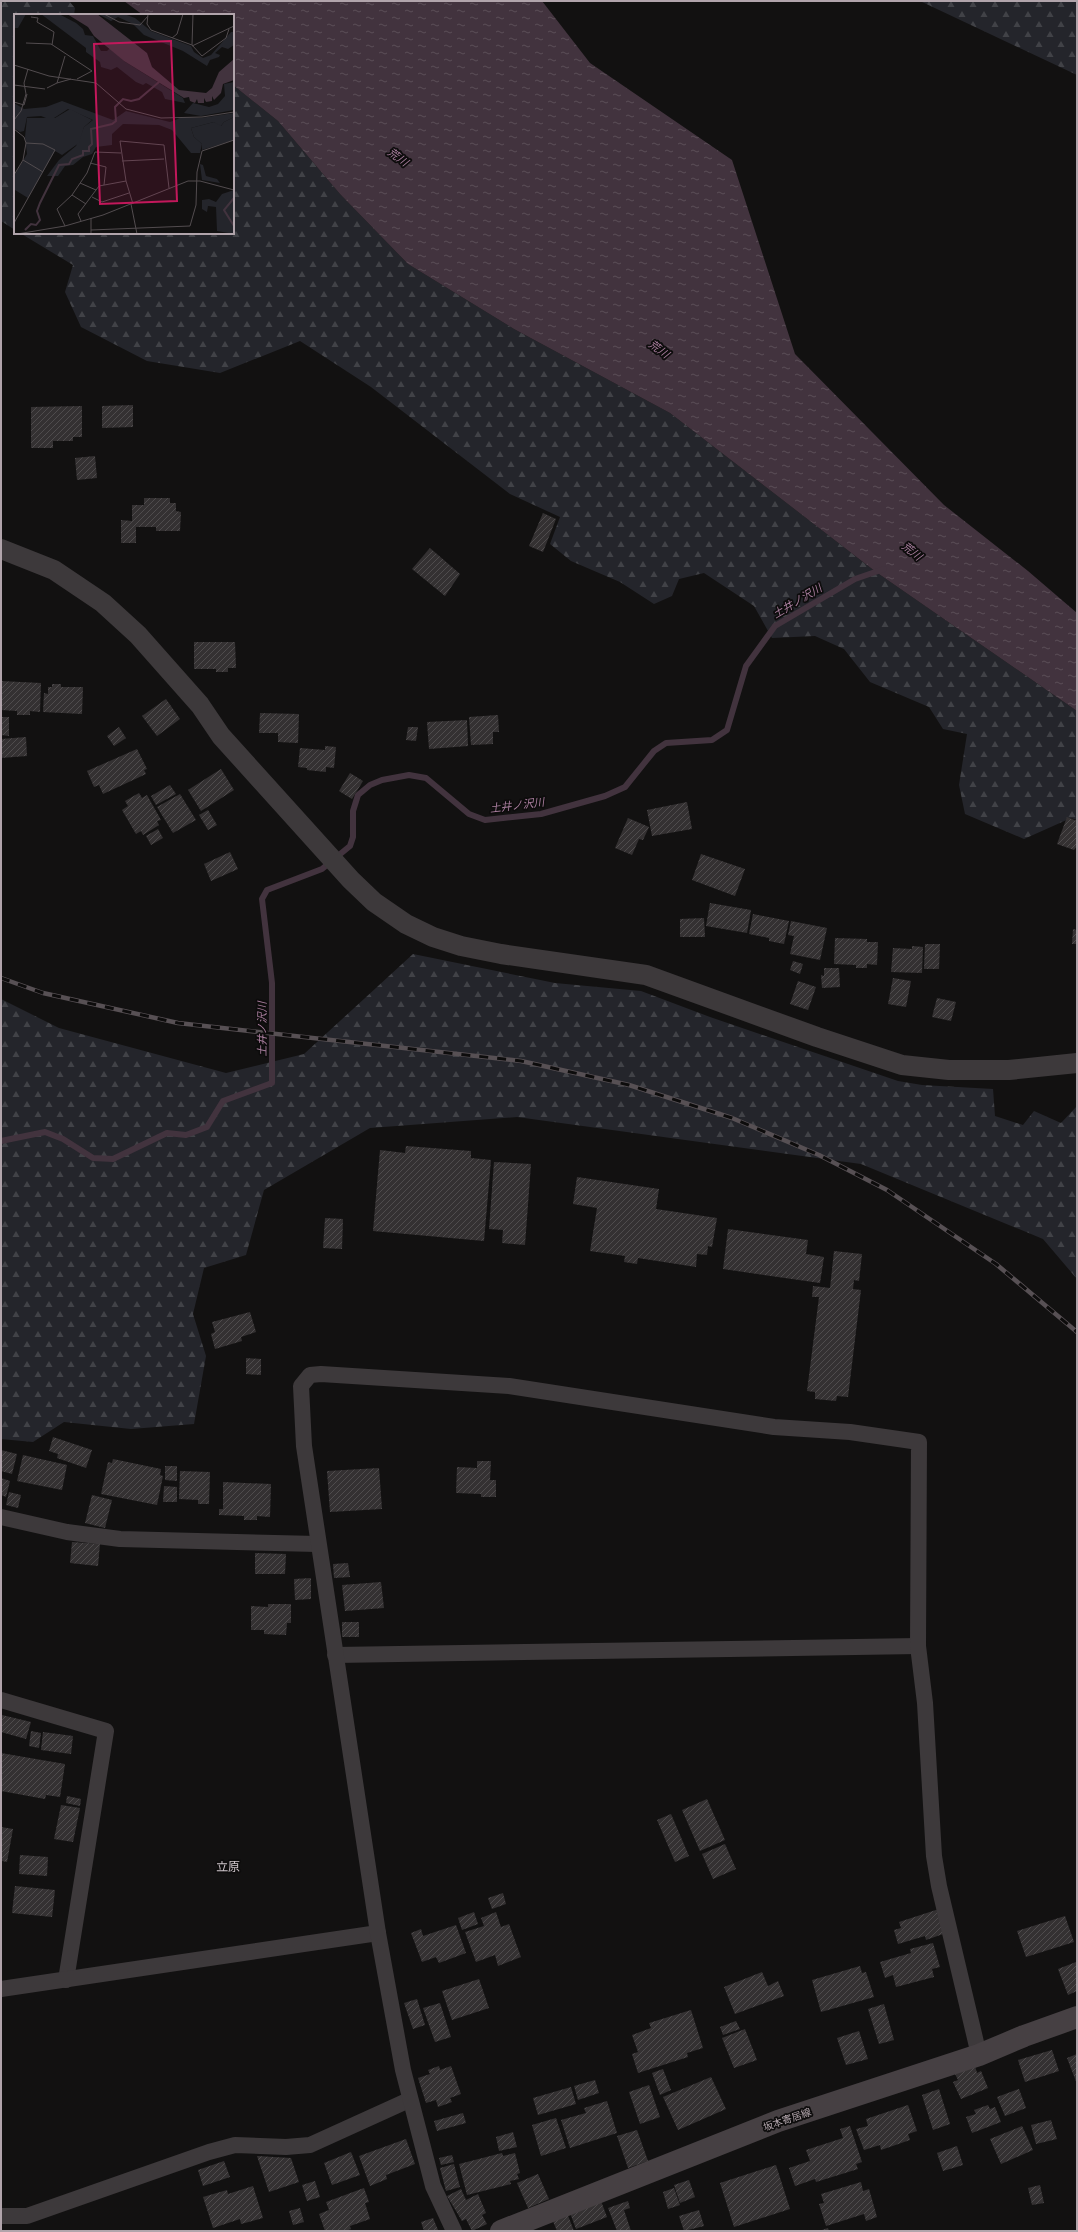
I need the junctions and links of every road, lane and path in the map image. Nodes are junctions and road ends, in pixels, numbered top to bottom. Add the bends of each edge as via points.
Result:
1 (1, 549) edge
2 (1077, 1063) edge
3 (1, 1517) edge
4 (317, 1544) junction
5 (918, 1646) junction
6 (336, 1655) junction
7 (1, 1700) edge
8 (378, 1933) junction
9 (66, 1980) junction
10 (1, 1989) edge
11 (1077, 2017) edge
12 (979, 2055) junction
13 (409, 2100) junction
14 (1, 2216) edge
15 (454, 2231) edge
16 (501, 2231) edge

1 - 2 street via 54,570 103,603 138,636 200,705 221,736 351,880 406,924 433,937 501,954 646,975 902,1065 949,1070 1009,1070
3 - 4 street via 67,1532 120,1539
4 - 5 street via 304,1446 301,1386 310,1375 509,1386 774,1427 850,1432 919,1442
4 - 6 street
5 - 6 street
5 - 12 street via 925,1703 934,1856
6 - 8 street
7 - 9 street via 106,1731
8 - 9 street
8 - 13 street
9 - 10 street
11 - 12 main road, 坂本寄居線
12 - 16 main road, 坂本寄居線 via 778,2121
13 - 14 street via 310,2145 235,2145 27,2216
13 - 15 street via 433,2186

